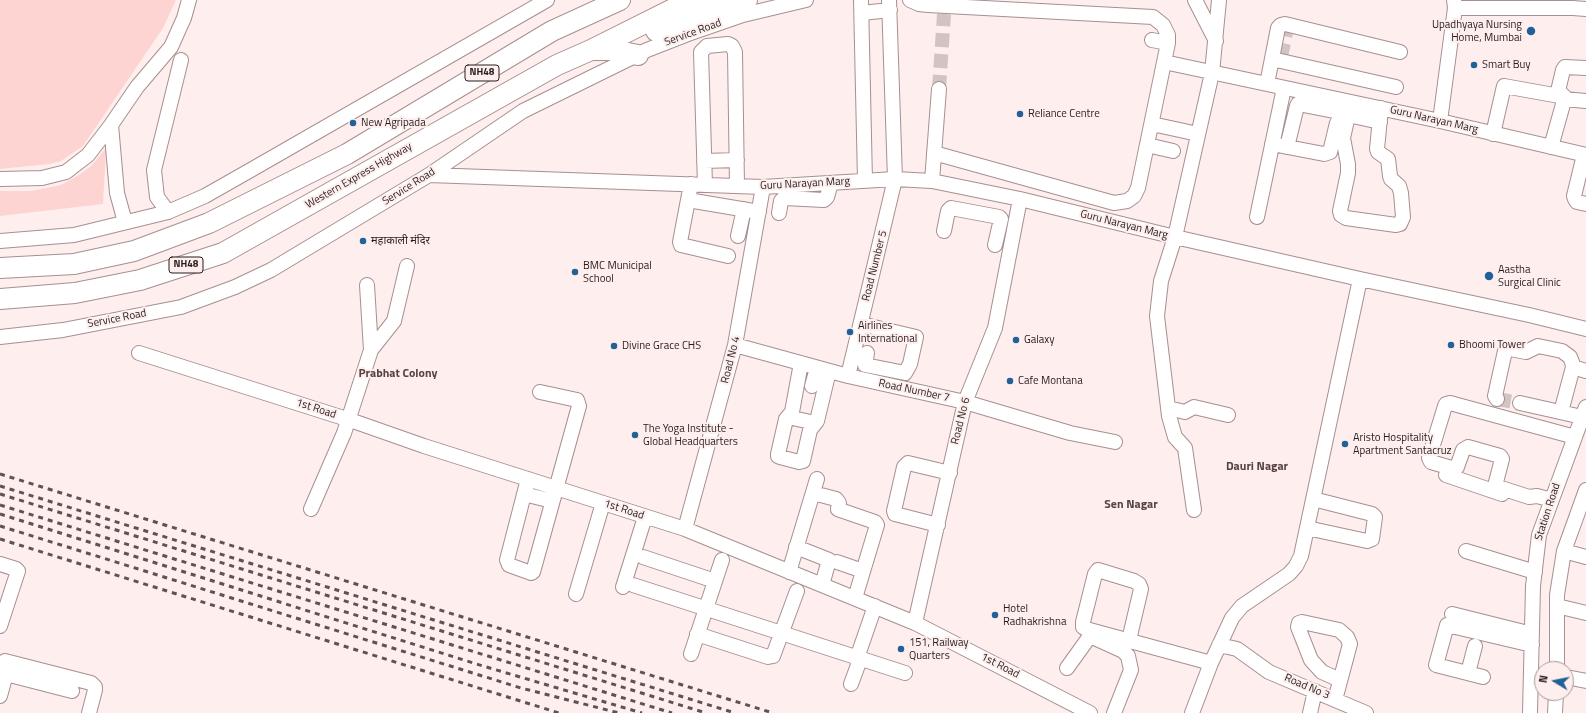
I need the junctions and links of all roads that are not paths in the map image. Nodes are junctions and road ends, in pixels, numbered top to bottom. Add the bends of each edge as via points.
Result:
1 (189, 0) edge
2 (547, 0) edge
3 (620, 0) edge
4 (700, 0) edge
5 (747, 0) edge
6 (806, 0) edge
7 (910, 0) edge
8 (1195, 0) edge
9 (1219, 0) edge
10 (1455, 4) edge
11 (890, 5) edge
12 (862, 6) edge
13 (1586, 9) edge
14 (628, 30) junction
15 (1152, 40) dead end
16 (1216, 41) junction
17 (1168, 43) junction
18 (591, 50) junction
19 (1400, 52) dead end
20 (638, 55) junction
21 (1278, 59) junction
22 (181, 60) dead end
23 (1164, 62) junction
24 (1586, 68) edge
25 (1212, 73) junction
26 (1267, 84) junction
27 (1396, 87) dead end
28 (1284, 88) junction
29 (939, 89) tunnel mouth
30 (1564, 98) junction
31 (1586, 101) edge
32 (1345, 107) junction
33 (1381, 115) junction
34 (1440, 121) junction
35 (1152, 124) junction
36 (111, 125) junction
37 (1198, 134) junction
38 (1493, 134) junction
39 (1272, 144) junction
40 (1147, 145) junction
41 (1287, 147) junction
42 (1551, 147) junction
43 (1173, 151) dead end
44 (934, 153) junction
45 (737, 160) junction
46 (704, 161) junction
47 (1584, 161) edge
48 (429, 175) junction
49 (0, 179) edge
50 (895, 179) junction
51 (864, 181) junction
52 (932, 181) junction
53 (831, 183) junction
54 (691, 184) junction
55 (810, 184) junction
56 (705, 185) junction
57 (737, 186) junction
58 (763, 187) junction
59 (984, 192) junction
60 (807, 199) junction
61 (1020, 199) junction
62 (688, 200) junction
63 (1586, 204) edge
64 (744, 209) junction
65 (168, 212) junction
66 (759, 212) junction
67 (779, 212) dead end
68 (980, 213) junction
69 (1257, 217) dead end
70 (125, 222) junction
71 (944, 231) dead end
72 (738, 236) dead end
73 (1175, 237) junction
74 (0, 241) edge
75 (1010, 248) junction
76 (728, 256) dead end
77 (407, 266) dead end
78 (0, 268) edge
79 (1360, 279) junction
80 (367, 285) dead end
81 (0, 299) edge
82 (861, 324) junction
83 (1586, 330) edge
84 (0, 337) edge
85 (736, 345) junction
86 (371, 350) junction
87 (139, 353) dead end
88 (801, 363) junction
89 (823, 369) junction
90 (1579, 369) edge
91 (903, 373) junction
92 (848, 376) junction
93 (812, 386) dead end
94 (900, 388) junction
95 (540, 392) dead end
96 (1497, 398) dead end
97 (965, 402) junction
98 (1520, 403) tunnel mouth
99 (1168, 408) junction
100 (1574, 408) edge
101 (1228, 415) dead end
102 (788, 417) junction
103 (350, 420) junction
104 (815, 423) junction
105 (1575, 437) junction
106 (1115, 442) dead end
107 (945, 472) junction
108 (1446, 475) dead end
109 (528, 479) junction
110 (817, 479) dead end
111 (1586, 490) edge
112 (813, 493) junction
113 (524, 494) junction
114 (553, 495) junction
115 (1321, 501) dead end
116 (603, 503) junction
117 (1550, 504) junction
118 (311, 509) dead end
119 (1194, 510) dead end
120 (645, 517) junction
121 (933, 524) junction
122 (1307, 528) junction
123 (685, 530) junction
124 (796, 547) junction
125 (1466, 551) dead end
126 (1564, 551) junction
127 (643, 557) dead end
128 (1586, 557) edge
129 (722, 560) dead end
130 (837, 562) dead end
131 (0, 564) edge
132 (863, 571) junction
133 (789, 572) junction
134 (1535, 572) junction
135 (715, 581) junction
136 (822, 585) junction
137 (796, 591) dead end
138 (576, 594) dead end
139 (855, 598) junction
140 (875, 606) junction
141 (1557, 606) junction
142 (706, 609) junction
143 (1452, 614) dead end
144 (1586, 614) edge
145 (915, 623) junction
146 (0, 626) edge
147 (782, 633) junction
148 (697, 634) junction
149 (1129, 640) junction
150 (1532, 640) junction
151 (1219, 645) junction
152 (1475, 646) dead end
153 (691, 654) dead end
154 (857, 658) junction
155 (1535, 661) edge
156 (1556, 661) edge
157 (1211, 663) junction
158 (4, 666) edge
159 (1067, 668) dead end
160 (905, 673) dead end
161 (1468, 673) junction
162 (1483, 677) dead end
163 (1574, 679) edge
164 (1340, 680) dead end
165 (1586, 681) edge
166 (851, 684) dead end
167 (1534, 685) edge
168 (72, 691) dead end
169 (1315, 691) junction
170 (0, 696) edge
171 (1335, 700) junction
172 (1555, 701) edge
173 (89, 713) edge
174 (1090, 713) edge
175 (1114, 713) edge
176 (1192, 713) edge
177 (1310, 713) edge
178 (1366, 713) edge
179 (1530, 713) edge
180 (1554, 713) edge

1 - 36 street via 171,47 137,87
2 - 65 street via 205,196
3 - 78 highway, NH48 via 552,31 347,154 209,222 134,251 74,264
4 - 14 highway, Western Express Highway / NH48 via 679,6
5 - 14 highway via 702,12 652,32 642,34
6 - 20 street, Service Road via 743,15
7 - 17 street via 944,10 1153,17 1163,25 1168,35
8 - 16 street
9 - 16 street
10 - 13 street
10 - 34 street
11 - 12 street
11 - 50 street, Road Number 5
12 - 51 street
14 - 18 highway, Western Express Highway / NH48
15 - 17 street
16 - 25 street
17 - 23 street
18 - 20 highway via 613,50
18 - 81 highway, Western Express Highway / NH48 via 557,64 223,253 140,280 75,293
19 - 21 street via 1281,25 1278,28
20 - 48 street, Service Road via 523,111
21 - 26 street
21 - 27 street
22 - 65 street via 154,170 157,197
23 - 25 street
23 - 35 street
24 - 30 street via 1566,67 1563,70 1558,91
25 - 26 street, Guru Narayan Marg
25 - 37 street, Guru Narayan Marg
26 - 28 street, Guru Narayan Marg
28 - 32 street, Guru Narayan Marg
28 - 39 street
29 - 44 street
30 - 31 street
30 - 38 street via 1504,86
30 - 42 street
32 - 33 street, Guru Narayan Marg
32 - 33 street via 1343,138 1348,173 1341,214 1346,218 1396,225 1400,224 1403,217 1401,193 1399,186 1391,179 1388,159 1378,152
32 - 41 street via 1330,152 1324,154
32 - 41 street via 1298,104
33 - 34 street, Guru Narayan Marg
34 - 38 street, Guru Narayan Marg
35 - 37 street
35 - 40 street
36 - 49 street via 88,155 66,172 42,178
36 - 70 street via 117,193
37 - 73 street, Guru Narayan Marg
38 - 42 street, Guru Narayan Marg
39 - 41 street
39 - 69 street
40 - 43 street
40 - 44 street via 1138,188 1134,196 1119,203
42 - 47 street, Guru Narayan Marg
44 - 52 street
45 - 46 street
45 - 46 street via 735,52 728,44 707,46 701,52
45 - 57 street
46 - 56 street
47 - 63 street via 1574,199
48 - 54 street, Guru Narayan Marg
48 - 84 street, Service Road via 272,270 235,287 181,307 63,330
50 - 51 street, Guru Narayan Marg
50 - 52 street, Guru Narayan Marg
50 - 82 street, Road Number 5
51 - 53 street, Guru Narayan Marg
52 - 59 street, Guru Narayan Marg
53 - 55 street, Guru Narayan Marg
53 - 60 street via 824,200
54 - 56 street, Guru Narayan Marg
54 - 62 street
55 - 58 street, Guru Narayan Marg
55 - 60 street
56 - 57 street, Guru Narayan Marg
57 - 58 street, Guru Narayan Marg
58 - 66 street, Road No 4
59 - 61 street, Guru Narayan Marg
59 - 68 street
60 - 67 street via 782,199
61 - 73 street, Guru Narayan Marg
61 - 75 street, Road No 6
62 - 64 street
62 - 76 street via 681,245
64 - 66 street
64 - 72 street
65 - 70 street
66 - 85 street, Road No 4
68 - 71 street via 951,208
68 - 75 street via 1000,218 991,244
70 - 74 street via 74,235
73 - 79 street, Guru Narayan Marg
73 - 99 street via 1162,281 1157,316
75 - 97 street, Road No 6 via 995,328
77 - 86 street via 394,321
79 - 83 street, Guru Narayan Marg via 1529,315
79 - 122 street
80 - 86 street
82 - 91 street via 916,338 910,364
82 - 92 street, Road Number 5
85 - 88 street, Road Number 7
85 - 123 street, Road No 4
86 - 103 street
87 - 103 street, 1st Road
88 - 89 street, Road Number 7
88 - 102 street via 792,412
89 - 92 street, Road Number 7
89 - 93 street
89 - 104 street
90 - 96 street via 1562,351 1538,346 1526,352 1507,349 1495,396
90 - 100 street, Station Road
91 - 92 street via 866,359
91 - 94 street
92 - 94 street, Road Number 7
94 - 97 street, Road Number 7
95 - 114 street via 577,400 579,406
97 - 106 street, Road Number 7 via 1070,433
97 - 107 street, Road No 6
98 - 100 street
99 - 101 street via 1185,412 1194,407
99 - 119 street via 1175,437 1185,448
100 - 105 street, Station Road
102 - 104 street
102 - 104 street via 778,456 799,462 803,461 810,430
103 - 109 street, 1st Road
103 - 118 street
105 - 117 street, Station Road
105 - 117 street via 1450,403 1445,406 1429,458 1431,462 1455,469 1463,450 1468,447 1500,456 1502,460 1495,486 1529,497 1537,496
107 - 121 street, Road No 6
107 - 121 street via 908,464 904,467 895,514
108 - 117 street
109 - 113 street
109 - 114 street, 1st Road
110 - 112 street
111 - 126 street
112 - 124 street
112 - 132 street via 838,500 838,509 875,522 876,528
113 - 114 street
113 - 114 street via 507,560 509,565 530,573 533,572
114 - 116 street, 1st Road
115 - 122 street via 1372,514 1376,517 1372,539 1367,542
116 - 120 street, 1st Road
116 - 138 street
117 - 134 street, Station Road via 1539,535
120 - 123 street, 1st Road
120 - 142 street via 628,586
121 - 145 street, Road No 6
122 - 151 street via 1301,556 1296,566 1289,574 1242,606 1232,618
123 - 133 street, 1st Road
124 - 133 street
124 - 136 street via 829,560
125 - 134 street
126 - 128 street
126 - 141 street
127 - 135 street
129 - 135 street
130 - 132 street
131 - 146 street via 18,572
132 - 139 street
133 - 136 street, 1st Road
134 - 150 street, Station Road
135 - 142 street
136 - 139 street, 1st Road
137 - 147 street
139 - 140 street, 1st Road
140 - 145 street, 1st Road
140 - 154 street
141 - 144 street
141 - 156 street
142 - 147 street
142 - 148 street
143 - 150 street
145 - 174 street, 1st Road
147 - 148 street via 775,654 771,657
147 - 154 street
148 - 153 street
149 - 149 street via 1083,627 1098,570 1139,584 1141,589
149 - 157 street
150 - 155 street, Station Road
150 - 161 street via 1447,625 1436,665
151 - 157 street
151 - 169 street, Road No 3 via 1243,652 1269,672
152 - 161 street
154 - 160 street
154 - 166 street via 858,665
157 - 176 street
158 - 168 street
158 - 170 street
158 - 173 street via 91,683 95,690
159 - 175 street via 1090,636 1123,651 1128,656 1131,670
161 - 162 street
163 - 165 street
164 - 171 street
167 - 179 street, Station Road
169 - 171 street, Road No 3
169 - 177 street
171 - 178 street, Road No 3
172 - 180 street

